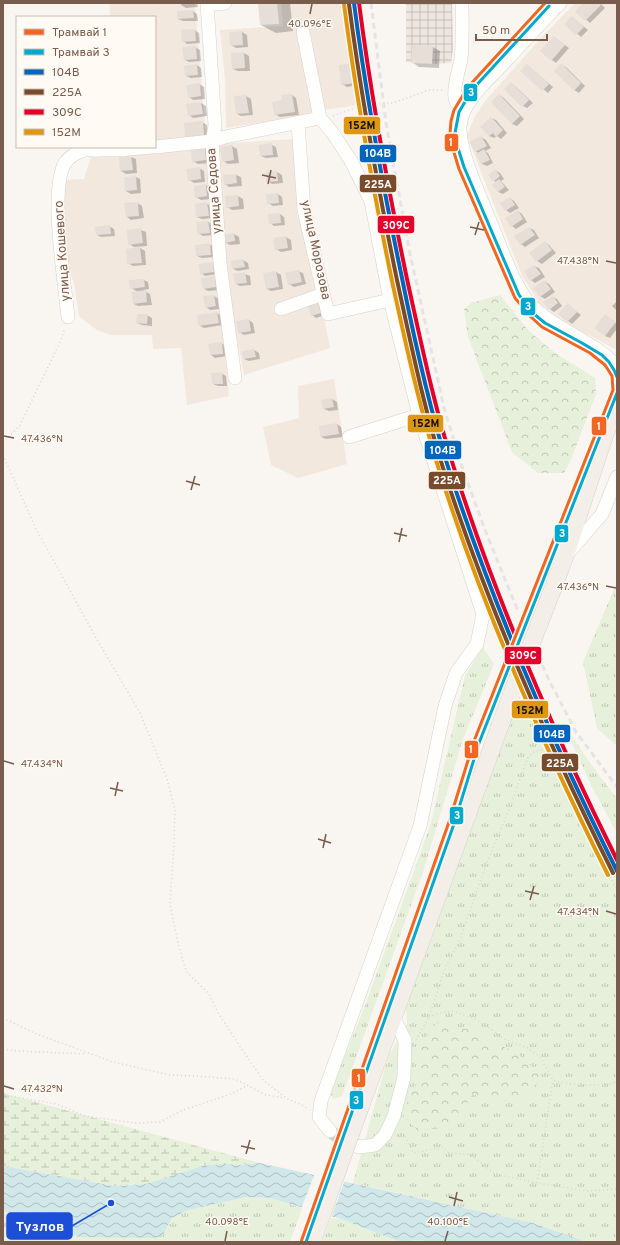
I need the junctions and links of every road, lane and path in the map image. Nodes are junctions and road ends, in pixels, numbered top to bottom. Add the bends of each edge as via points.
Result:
1 (225, 3) edge
2 (462, 3) edge
3 (560, 3) edge
4 (207, 4) edge
5 (303, 32) dead end
6 (455, 90) junction
7 (464, 110) junction
8 (320, 118) junction
9 (298, 123) junction
10 (212, 141) junction
11 (156, 147) edge
12 (85, 148) edge
13 (138, 148) edge
14 (324, 294) junction
15 (390, 300) junction
16 (281, 309) dead end
17 (68, 317) joint
18 (617, 366) edge
19 (235, 378) dead end
20 (617, 410) edge
21 (418, 414) junction
22 (349, 437) dead end
23 (3, 443) edge
24 (3, 455) edge
25 (617, 477) edge
26 (565, 556) junction
27 (617, 890) edge
28 (393, 1016) junction
29 (429, 1017) junction
30 (3, 1018) edge
31 (405, 1048) junction
32 (3, 1049) edge
33 (90, 1054) junction
34 (553, 1080) junction
35 (617, 1082) edge
36 (248, 1085) junction
37 (3, 1095) edge
38 (286, 1098) junction
39 (319, 1117) junction
40 (330, 1131) tunnel mouth
41 (385, 1135) junction
42 (356, 1146) tunnel mouth
43 (536, 1183) junction
44 (617, 1189) edge
45 (312, 1242) edge

1 - 4 street
2 - 6 street via 461,59
3 - 7 street via 476,92
4 - 10 street, улица Седова via 215,126
5 - 8 street
6 - 7 street via 456,101
6 - 8 path via 429,90 393,103 352,109
7 - 18 street via 460,126 463,149 522,293 546,318 598,349
8 - 9 street
8 - 15 street via 351,161 371,201
9 - 10 street
9 - 14 street, улица Морозова via 304,210
10 - 11 street
10 - 19 street, улица Седова via 220,263
12 - 13 street via 98,151
12 - 17 street, улица Кошевого via 65,163 60,176 59,238
14 - 15 street, улица Морозова via 328,314
14 - 16 street
15 - 21 street
17 - 23 path via 60,342 20,425
20 - 26 main road via 606,431
21 - 22 street
21 - 39 street via 483,614 477,644 456,673 451,686 420,826 321,1102
24 - 38 path via 35,527 140,713 167,779 174,810 170,905 186,971 209,994 231,1034 263,1080
25 - 26 street via 602,514
26 - 28 main road, bridge
27 - 29 path via 551,756 545,749 535,751 528,757
28 - 31 street via 405,1040
28 - 45 main road, bridge
29 - 31 path via 412,1047
29 - 34 path via 452,1011 473,1018 504,1039 528,1048 540,1057
30 - 33 path via 34,1033
31 - 41 street via 404,1077 394,1116
32 - 33 path
33 - 36 path via 170,1075 235,1079
34 - 35 path via 563,1083 605,1085
34 - 43 path
36 - 37 path via 231,1094 183,1110 160,1122 135,1123 85,1116 57,1104
36 - 38 path via 266,1095
38 - 39 path via 304,1106
39 - 40 street
41 - 42 street via 376,1145
41 - 43 path via 406,1137 413,1153 443,1147 447,1152 471,1155 495,1174
43 - 44 path via 587,1191

